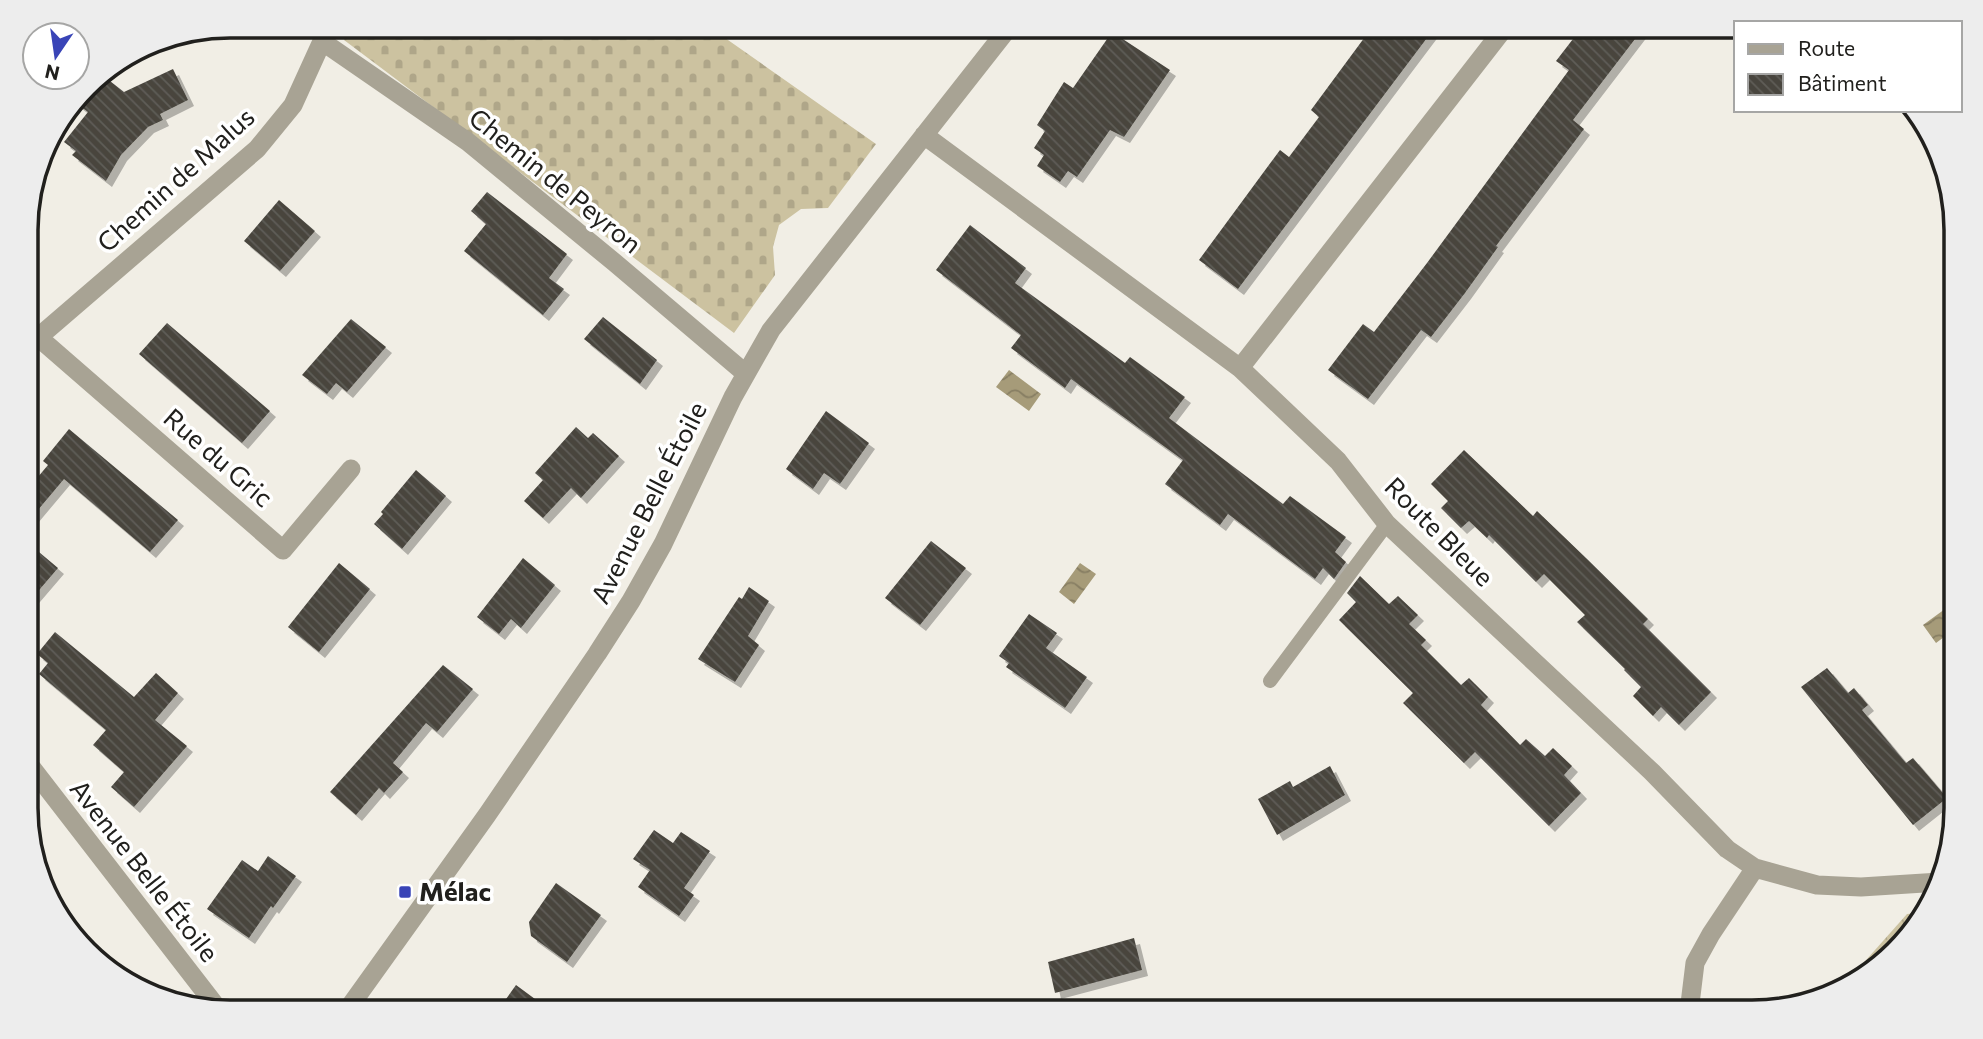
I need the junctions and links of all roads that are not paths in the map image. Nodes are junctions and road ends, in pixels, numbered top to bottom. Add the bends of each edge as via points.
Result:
1 (324, 38) edge
2 (331, 38) edge
3 (1001, 38) edge
4 (1497, 38) edge
5 (924, 135) junction
6 (39, 336) edge
7 (39, 348) edge
8 (1240, 368) junction
9 (746, 373) junction
10 (351, 469) dead end
11 (1387, 524) junction
12 (1270, 681) dead end
13 (38, 776) edge
14 (1755, 868) junction
15 (1929, 883) edge
16 (211, 999) edge
17 (354, 1000) edge
18 (1690, 1000) edge

1 - 6 street, Chemin de Malus via 293,105 257,149
2 - 9 street, Chemin de Peyron via 468,142
3 - 5 street, Avenue Belle Étoile
4 - 8 street
5 - 8 street, Route Bleue
5 - 9 street, Avenue Belle Étoile via 771,330
7 - 10 street, Rue du Gric via 283,550
8 - 11 street, Route Bleue via 1338,461
9 - 17 street, Avenue Belle Étoile via 663,544 624,612
11 - 12 lane
11 - 14 street, Route Bleue via 1652,772 1727,849
13 - 16 street, Avenue Belle Étoile
14 - 15 street, Route Bleue via 1817,885
14 - 18 street via 1695,963

